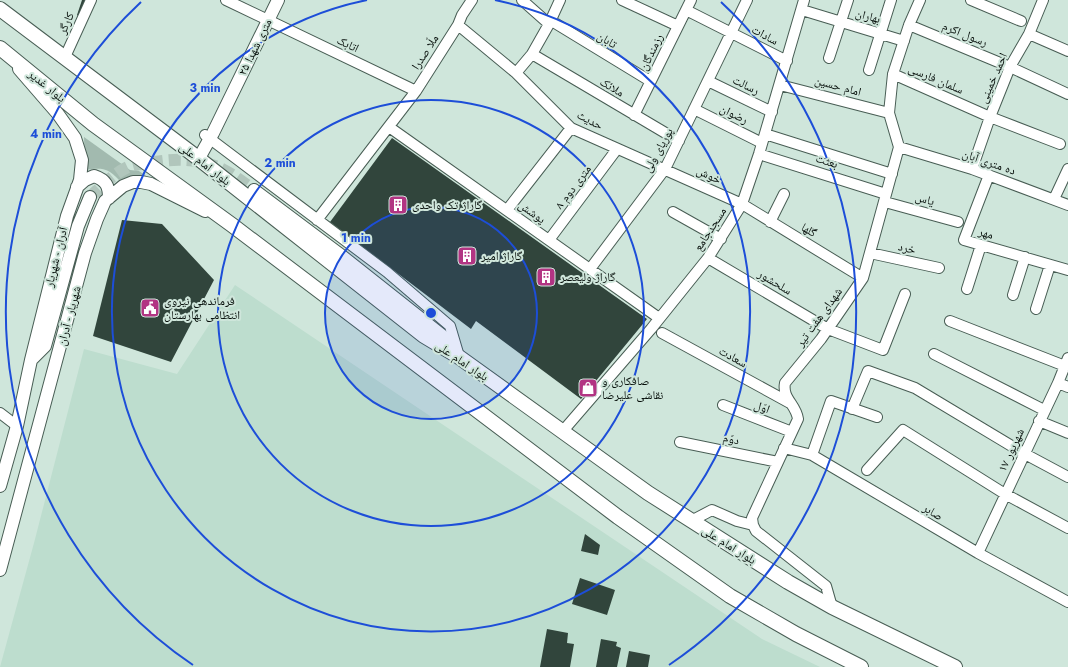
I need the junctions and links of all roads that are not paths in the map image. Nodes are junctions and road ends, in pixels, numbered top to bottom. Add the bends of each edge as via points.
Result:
1 (91, 0) edge
2 (226, 0) edge
3 (269, 0) edge
4 (278, 0) edge
5 (472, 0) edge
6 (522, 0) edge
7 (560, 0) edge
8 (622, 0) edge
9 (691, 0) edge
10 (747, 0) edge
11 (848, 0) edge
12 (891, 0) edge
13 (920, 0) edge
14 (971, 0) edge
15 (1042, 0) edge
16 (803, 5) edge
17 (0, 9) edge
18 (686, 10) junction
19 (265, 19) junction
20 (1021, 21) dead end
21 (550, 22) junction
22 (842, 22) junction
23 (458, 25) junction
24 (909, 25) junction
25 (678, 26) junction
26 (731, 32) junction
27 (881, 33) junction
28 (1029, 34) junction
29 (904, 41) junction
30 (2, 50) edge
31 (1068, 51) edge
32 (532, 54) junction
33 (65, 58) junction
34 (829, 58) dead end
35 (787, 61) junction
36 (1010, 67) junction
37 (869, 70) dead end
38 (516, 74) junction
39 (893, 74) junction
40 (650, 81) junction
41 (708, 81) junction
42 (780, 85) junction
43 (416, 91) junction
44 (1068, 94) edge
45 (694, 109) junction
46 (772, 112) junction
47 (889, 113) junction
48 (634, 115) junction
49 (990, 117) junction
50 (390, 127) junction
51 (571, 128) junction
52 (208, 137) junction
53 (763, 138) junction
54 (679, 141) junction
55 (1060, 144) dead end
56 (900, 147) junction
57 (617, 149) junction
58 (759, 154) junction
59 (196, 157) junction
60 (665, 169) junction
61 (972, 169) junction
62 (1068, 169) edge
63 (892, 174) junction
64 (989, 175) junction
65 (77, 187) junction
66 (254, 190) tunnel mouth
67 (784, 194) dead end
68 (90, 197) tunnel mouth
69 (109, 198) junction
70 (886, 198) junction
71 (1054, 199) junction
72 (742, 204) junction
73 (1068, 205) edge
74 (507, 210) junction
75 (674, 212) dead end
76 (317, 220) junction
77 (770, 222) junction
78 (958, 222) dead end
79 (232, 225) junction
80 (721, 239) junction
81 (549, 240) junction
82 (981, 244) junction
83 (870, 252) junction
84 (708, 258) junction
85 (1025, 258) junction
86 (1050, 265) junction
87 (939, 268) dead end
88 (590, 269) junction
89 (1068, 270) edge
90 (863, 278) junction
91 (967, 289) dead end
92 (905, 294) dead end
93 (1013, 295) dead end
94 (1036, 309) dead end
95 (659, 318) junction
96 (950, 321) dead end
97 (828, 329) junction
98 (662, 333) dead end
99 (934, 354) dead end
100 (459, 357) junction
101 (31, 360) junction
102 (1066, 362) edge
103 (1058, 383) junction
104 (1068, 387) edge
105 (791, 404) junction
106 (723, 405) dead end
107 (852, 409) junction
108 (1044, 410) junction
109 (0, 413) edge
110 (877, 417) dead end
111 (1039, 421) junction
112 (17, 426) junction
113 (562, 432) junction
114 (792, 432) junction
115 (1068, 433) edge
116 (680, 442) dead end
117 (784, 448) junction
118 (1025, 454) junction
119 (812, 455) junction
120 (778, 462) junction
121 (867, 470) dead end
122 (1068, 477) edge
123 (0, 486) edge
124 (1005, 494) junction
125 (691, 521) junction
126 (753, 525) junction
127 (1068, 528) edge
128 (978, 553) junction
129 (0, 570) edge
130 (1068, 602) edge
131 (832, 607) junction
132 (898, 640) junction
133 (861, 667) edge
134 (938, 667) edge
135 (955, 667) edge

1 - 33 street, کارگر
2 - 19 street, اتابک
3 - 19 main road, ۲۵ متری شهدا
4 - 19 main road, ۲۵ متری شهدا
5 - 23 street, ملّا صدرا
6 - 21 street, تابان
7 - 21 street
8 - 25 street
9 - 18 street, رزمندگان
10 - 26 street, پوریای ولی
11 - 22 street
12 - 27 street
13 - 24 street
14 - 20 street
15 - 28 street, احمد خمینی
16 - 22 street, بهاران
16 - 35 street, مسجدجامع
17 - 33 highway, بلوار امام علی
18 - 25 street, رزمندگان
18 - 26 street, سادات
19 - 43 street, اتابک
19 - 52 main road, ۲۵ متری شهدا
21 - 32 street
21 - 40 street, تابان
22 - 27 street, بهاران
22 - 34 street
23 - 38 street
23 - 43 street, ملّا صدرا
24 - 29 street
24 - 36 street, رسول اکرم
25 - 40 street, رزمندگان
26 - 35 street, سادات
26 - 41 street, پوریای ولی
27 - 29 street, بهاران
27 - 37 street
28 - 31 street
28 - 36 street, احمد خمینی
29 - 39 street
30 - 65 main road, آدران - شهریار via 58,114 75,138 82,160
30 - 79 highway, بلوار غدیر via 93,124
32 - 38 street
32 - 48 street, ملائک
33 - 59 highway, بلوار امام علی
35 - 42 street, مسجدجامع
36 - 44 street, رسول اکرم
36 - 49 street, احمد خمینی
38 - 51 street, حدیث
39 - 47 street
39 - 49 street, سلمان فارسی
40 - 48 street, رزمندگان
41 - 45 street, پوریای ولی
41 - 46 street, رسالت
42 - 46 street, مسجدجامع
42 - 47 street, امام حسین
43 - 50 street, ملّا صدرا
45 - 53 street, رضوان
45 - 54 street, پوریای ولی
46 - 53 street, مسجدجامع
47 - 56 street
48 - 54 street, ملائک
49 - 55 street, سلمان فارسی
49 - 61 street, احمد خمینی
50 - 74 street, پوشش
50 - 76 street, ملّا صدرا
51 - 57 street, حدیث
51 - 74 street
52 - 59 main road, ۲۵ متری شهدا
52 - 76 street
53 - 58 street, مسجدجامع
53 - 63 street, رضوان
54 - 60 street, پوریای ولی
56 - 61 street, ده متری آبان
56 - 63 street, شهدای هفت تیر
57 - 60 street, حدیث
57 - 81 street, ۸ متری دوم
58 - 70 street, بعثت
58 - 72 street, مسجدجامع
59 - 100 highway, بلوار امام علی via 424,336
60 - 72 street, خوش
60 - 88 street, پوریای ولی
61 - 64 street, ده متری آبان
62 - 71 street
63 - 70 street, شهدای هفت تیر
64 - 71 street, ده متری آبان
64 - 82 street, مهر via 964,240
65 - 69 main road via 94,176 108,185
65 - 101 main road, آدران - شهریار via 67,216
66 - 100 main road via 444,337
67 - 77 street
68 - 101 main road via 78,226 45,346
69 - 79 main road, شهریار - آدران via 123,186 134,182 151,184
69 - 129 main road, شهریار - آدران via 97,219 85,253
70 - 78 street, یاس
70 - 83 street, شهدای هفت تیر
71 - 73 street, ده متری آبان
72 - 77 street, گلها
72 - 80 street, مسجدجامع
74 - 81 street, پوشش
75 - 80 street
76 - 100 street via 387,272 450,326
77 - 90 street, گلها
79 - 133 highway via 657,545 753,610
80 - 84 street, مسجدجامع
81 - 88 street, پوشش
82 - 85 street, مهر
82 - 91 street
83 - 87 street, خرد
83 - 90 street, شهدای هفت تیر
84 - 95 street, مسجدجامع
84 - 97 street, سلحشور
85 - 86 street, مهر
85 - 93 street
86 - 89 street, مهر
86 - 94 street
88 - 95 street, پوشش
90 - 97 street, شهدای هفت تیر
92 - 97 street, سلحشور via 883,350
95 - 113 street, مسجدجامع
96 - 102 street
97 - 105 street, شهدای هفت تیر via 784,383 783,390
98 - 105 street, سعادت
99 - 108 street
100 - 113 highway, بلوار امام علی
101 - 112 main road, آدران - شهریار
102 - 103 street, ۱۷ شهریور
103 - 104 street
103 - 108 street, ۱۷ شهریور
105 - 114 street, شهدای هفت تیر via 797,412 798,419
106 - 114 street, اوّل
107 - 110 street
107 - 118 street via 868,371 915,388
107 - 119 street via 831,401
108 - 111 street, ۱۷ شهریور
109 - 112 street
111 - 115 street
111 - 118 street, ۱۷ شهریور
112 - 123 main road, آدران - شهریار
113 - 125 highway, بلوار امام علی
114 - 117 street, شهدای هفت تیر
116 - 120 street, دوّم
117 - 119 street, صابر
117 - 120 street, شهدای هفت تیر
118 - 122 street
118 - 124 street, ۱۷ شهریور
119 - 128 street, صابر
120 - 126 street, شهدای هفت تیر via 752,518
121 - 124 street via 904,430
124 - 127 street
124 - 128 street, ۱۷ شهریور
125 - 126 street via 712,510
125 - 131 highway, بلوار امام علی
126 - 131 street via 756,531 826,586
128 - 130 street, صابر
131 - 132 highway, بلوار امام علی
132 - 134 highway
132 - 135 highway, بلوار امام علی

